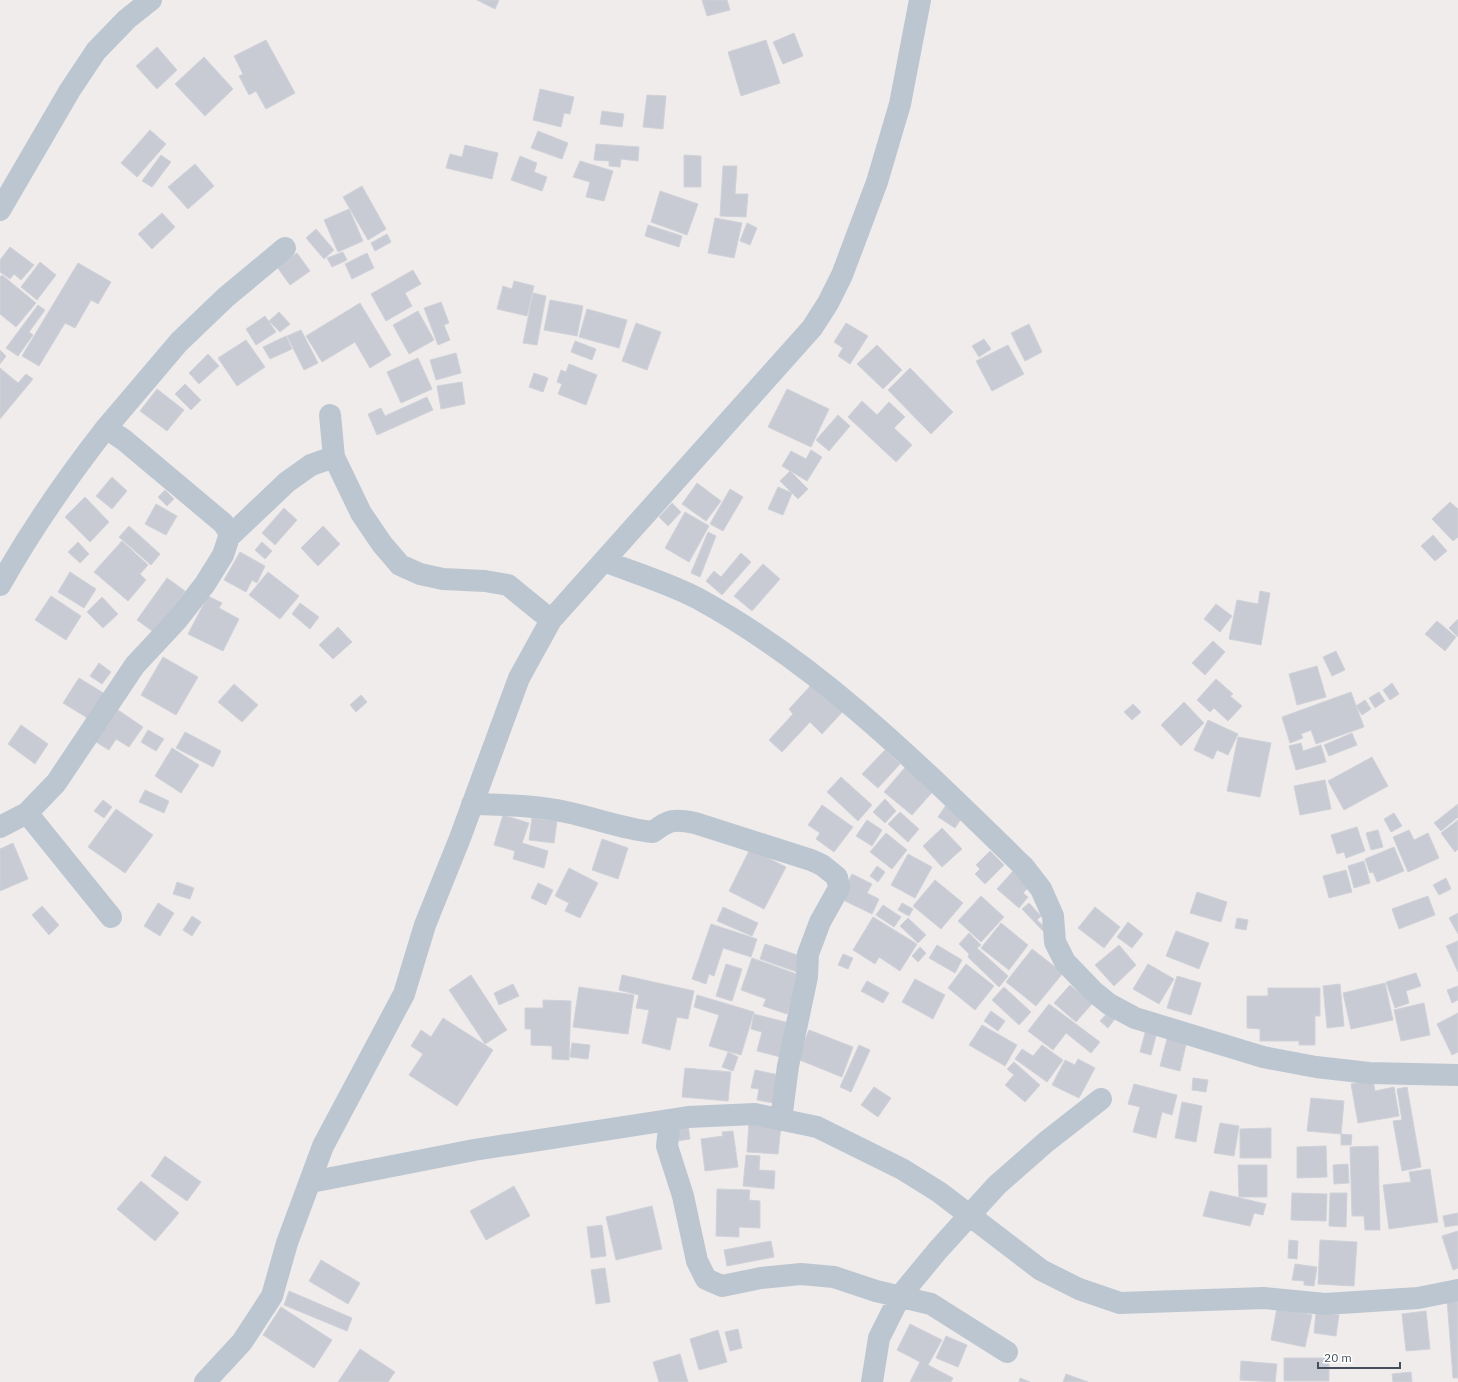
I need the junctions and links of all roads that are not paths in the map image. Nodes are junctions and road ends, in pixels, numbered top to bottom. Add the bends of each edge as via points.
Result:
1 (151, 0) edge
2 (920, 0) edge
3 (0, 210) edge
4 (285, 248) dead end
5 (330, 415) dead end
6 (106, 428) junction
7 (334, 457) junction
8 (229, 537) junction
9 (604, 562) junction
10 (0, 585) edge
11 (551, 620) junction
12 (472, 804) junction
13 (26, 813) junction
14 (0, 827) edge
15 (111, 917) dead end
16 (1458, 1075) edge
17 (1102, 1099) dead end
18 (670, 1120) junction
19 (780, 1120) junction
20 (311, 1182) junction
21 (969, 1215) junction
22 (1458, 1290) edge
23 (900, 1296) junction
24 (1007, 1352) dead end
25 (204, 1382) edge
26 (872, 1382) edge

1 - 3 street via 127,19 96,51 70,90
2 - 9 street via 900,104 877,182 842,275 828,303 812,328
4 - 6 street via 179,342
5 - 7 street
6 - 8 street via 124,440 223,523
6 - 10 street via 36,524
7 - 8 street via 311,465 287,482
7 - 11 street via 361,513 400,565 420,574 443,579 508,585
8 - 13 street via 223,555 205,584 177,620 135,665 56,783
9 - 11 street
9 - 16 street via 696,598 809,670 872,723 1024,867 1041,889 1053,916 1055,942 1065,962 1109,1004 1135,1018 1263,1057 1369,1073
11 - 12 street via 519,678
12 - 19 street via 519,805 564,812 653,832 663,823 675,820 695,823 811,860 838,877 839,888 820,922 808,954 807,977 788,1066
12 - 20 street via 425,925 404,994 323,1146
13 - 14 street
13 - 15 street
17 - 21 street via 1046,1142 997,1185
18 - 19 street via 755,1114
18 - 20 street via 474,1150
18 - 23 street via 667,1146 683,1196 697,1261 706,1279 722,1286 761,1278 801,1274 834,1278
19 - 21 street via 817,1127 902,1169
20 - 25 street via 287,1243 272,1296 242,1342
21 - 22 street via 1041,1270 1079,1289 1120,1303 1264,1298 1325,1304 1418,1298
21 - 23 street
23 - 24 street via 931,1304
23 - 26 street via 880,1338

